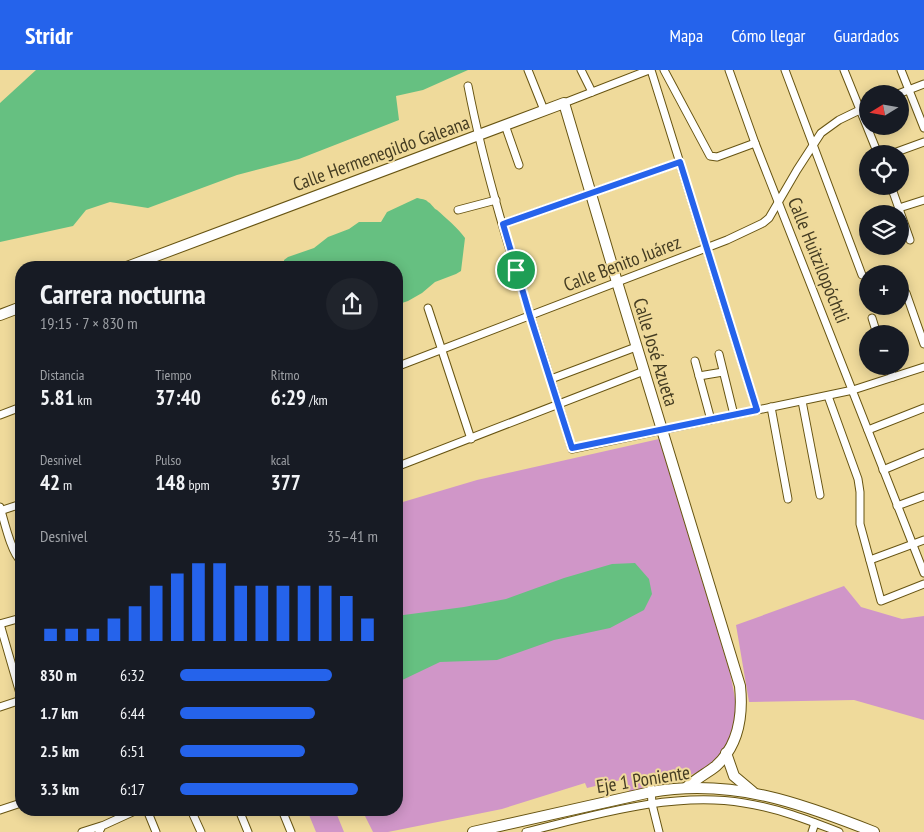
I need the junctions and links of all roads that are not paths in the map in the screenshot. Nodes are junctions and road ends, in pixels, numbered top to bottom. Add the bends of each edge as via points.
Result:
1 (528, 70) edge
2 (581, 70) edge
3 (650, 70) edge
4 (664, 70) edge
5 (729, 70) edge
6 (785, 70) edge
7 (844, 70) edge
8 (901, 70) edge
9 (924, 84) edge
10 (906, 85) edge
11 (468, 86) dead end
12 (909, 90) edge
13 (592, 92) junction
14 (909, 92) edge
15 (859, 98) edge
16 (564, 103) junction
17 (544, 110) junction
18 (859, 110) edge
19 (505, 125) junction
20 (924, 128) edge
21 (477, 136) junction
22 (924, 142) edge
23 (755, 143) junction
24 (813, 145) junction
25 (909, 147) edge
26 (680, 162) junction
27 (520, 165) dead end
28 (591, 194) junction
29 (496, 200) junction
30 (924, 200) edge
31 (779, 202) junction
32 (908, 205) edge
33 (458, 210) dead end
34 (503, 224) junction
35 (909, 237) edge
36 (910, 240) dead end
37 (706, 249) junction
38 (143, 261) edge
39 (859, 267) edge
40 (617, 282) junction
41 (909, 301) edge
42 (428, 308) dead end
43 (15, 309) edge
44 (0, 315) edge
45 (530, 316) junction
46 (872, 318) dead end
47 (874, 325) edge
48 (924, 344) edge
49 (636, 346) junction
50 (442, 350) junction
51 (719, 354) dead end
52 (695, 361) dead end
53 (403, 364) edge
54 (924, 366) edge
55 (644, 371) junction
56 (723, 372) junction
57 (892, 375) edge
58 (699, 376) junction
59 (893, 378) junction
60 (551, 379) junction
61 (853, 390) junction
62 (828, 396) junction
63 (802, 401) junction
64 (559, 405) junction
65 (772, 407) junction
66 (924, 408) edge
67 (15, 409) edge
68 (757, 410) junction
69 (0, 415) edge
70 (734, 415) junction
71 (711, 420) junction
72 (662, 430) junction
73 (868, 430) junction
74 (470, 439) junction
75 (924, 453) edge
76 (403, 463) edge
77 (883, 470) junction
78 (820, 495) dead end
79 (924, 496) edge
80 (788, 499) dead end
81 (15, 505) edge
82 (897, 506) junction
83 (0, 509) edge
84 (924, 540) edge
85 (913, 544) junction
86 (15, 553) edge
87 (870, 560) junction
88 (924, 573) edge
89 (924, 584) edge
90 (15, 620) edge
91 (0, 624) edge
92 (9, 657) junction
93 (0, 659) edge
94 (15, 678) edge
95 (15, 701) edge
96 (0, 707) edge
97 (726, 753) junction
98 (687, 787) junction
99 (651, 790) junction
100 (753, 792) junction
101 (652, 804) junction
102 (15, 805) edge
103 (0, 810) edge
104 (127, 816) edge
105 (149, 816) edge
106 (194, 816) edge
107 (241, 816) edge
108 (284, 816) edge
109 (816, 822) junction
110 (105, 828) edge
111 (558, 828) edge
112 (82, 832) edge
113 (156, 832) edge
114 (201, 832) edge
115 (248, 832) edge
116 (291, 832) edge
117 (473, 832) edge
118 (526, 832) edge
119 (660, 832) edge
120 (812, 832) edge
121 (839, 832) edge
122 (874, 832) edge

1 - 17 street
2 - 13 street
3 - 13 street, Calle Hermenegildo Galeana
3 - 26 street
4 - 23 street via 710,156 717,157
5 - 23 street, Calle Huitzilopóchtli
6 - 24 street
7 - 15 street
8 - 10 street
9 - 12 street
11 - 21 street
13 - 16 street, Calle Hermenegildo Galeana
14 - 20 street
16 - 17 street, Calle Hermenegildo Galeana
16 - 28 street, Calle José Azueta
17 - 19 street, Calle Hermenegildo Galeana
18 - 24 street, Calle Benito Juárez via 830,126
19 - 21 street, Calle Hermenegildo Galeana
19 - 27 street
21 - 29 street
21 - 38 street, Calle Hermenegildo Galeana
22 - 25 street
23 - 31 street, Calle Huitzilopóchtli
24 - 31 street, Calle Benito Juárez
24 - 39 street
26 - 28 street
26 - 37 street
28 - 34 street
28 - 40 street, Calle José Azueta
29 - 33 street
29 - 34 street
30 - 32 street
31 - 37 street, Calle Benito Juárez via 763,223
31 - 61 street, Calle Huitzilopóchtli
34 - 45 street
35 - 36 street
37 - 40 street, Calle Benito Juárez
37 - 68 street
40 - 45 street, Calle Benito Juárez
40 - 49 street, Calle José Azueta
41 - 48 street
42 - 50 street
43 - 44 street
45 - 50 street, Calle Benito Juárez
45 - 60 street
46 - 47 street
49 - 55 street, Calle José Azueta
49 - 60 street
50 - 53 street, Calle Benito Juárez
50 - 74 street
51 - 56 street
52 - 58 street
54 - 59 street
55 - 64 street
55 - 72 street, Calle José Azueta
56 - 58 street
56 - 70 street
57 - 59 street
58 - 71 street
59 - 61 street
60 - 64 street
61 - 62 street
61 - 73 street, Calle Huitzilopóchtli
62 - 63 street
62 - 87 street via 858,479 860,524
63 - 65 street
63 - 78 street
64 - 72 street via 572,448
64 - 74 street
65 - 68 street
65 - 80 street
66 - 73 street
67 - 69 street
68 - 70 street
70 - 71 street
71 - 72 street
72 - 97 street, Calle José Azueta via 740,686 741,721
73 - 77 street, Calle Huitzilopóchtli
74 - 76 street
75 - 77 street
77 - 82 street, Calle Huitzilopóchtli
79 - 82 street
81 - 83 street
82 - 85 street, Calle Huitzilopóchtli
83 - 86 street
84 - 85 street
85 - 87 street
85 - 88 street, Calle Huitzilopóchtli
87 - 89 street via 881,600
90 - 91 street
91 - 92 street
92 - 93 street
92 - 94 street
95 - 96 street
97 - 98 street, Calle José Azueta via 717,765
97 - 100 street via 734,776
98 - 99 street, Eje 1 Poniente
98 - 100 street, Eje 1 Poniente
99 - 101 street
99 - 117 street, Eje 1 Poniente
100 - 122 street, Eje 1 Poniente
101 - 109 street via 684,800 743,802
101 - 111 street
101 - 119 street
102 - 103 street
104 - 110 street
105 - 113 street
106 - 114 street
107 - 115 street
108 - 116 street
109 - 120 street
109 - 121 street
110 - 112 street
111 - 118 street

